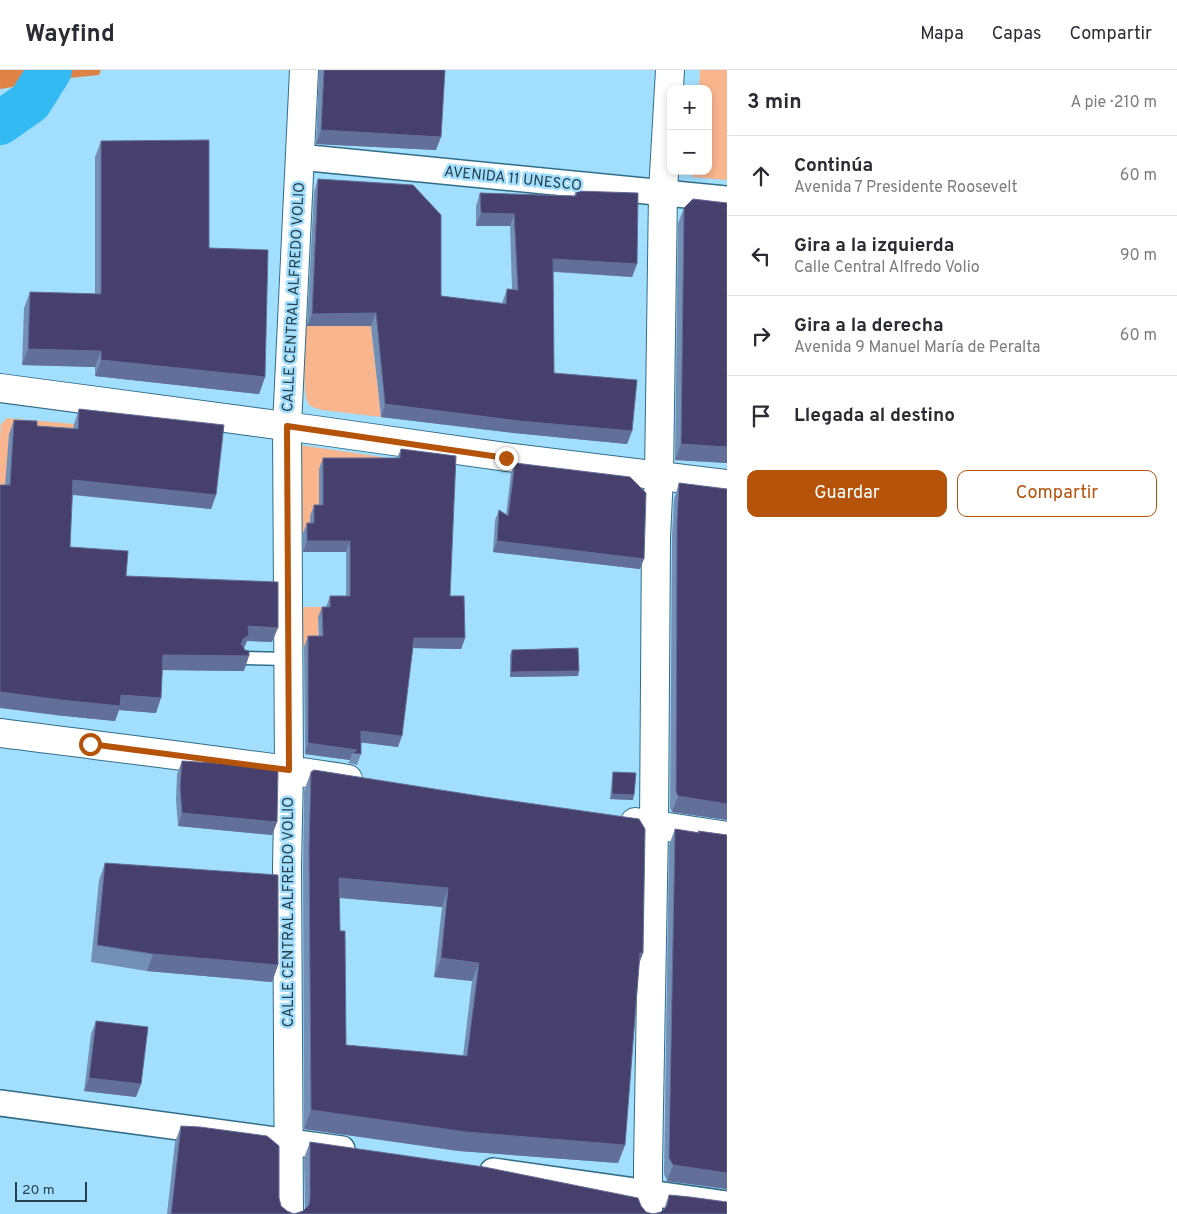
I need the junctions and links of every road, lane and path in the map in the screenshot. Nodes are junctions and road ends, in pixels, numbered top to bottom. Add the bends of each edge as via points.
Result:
1 (304, 70) edge
2 (670, 70) edge
3 (299, 157) junction
4 (663, 192) junction
5 (727, 198) edge
6 (0, 388) edge
7 (287, 426) junction
8 (659, 476) junction
9 (727, 484) edge
10 (244, 658) edge
11 (288, 659) junction
12 (0, 733) edge
13 (289, 770) junction
14 (375, 783) edge
15 (607, 818) edge
16 (654, 825) junction
17 (727, 836) edge
18 (0, 1103) edge
19 (288, 1141) junction
20 (366, 1152) edge
21 (472, 1168) edge
22 (648, 1203) edge
23 (727, 1204) edge
24 (289, 1214) edge

1 - 3 street, CALLE CENTRAL ALFREDO VOLIO
2 - 4 street
3 - 4 street, AVENIDA 11 UNESCO
3 - 7 street, CALLE CENTRAL ALFREDO VOLIO
4 - 5 street, AVENIDA 11 UNESCO
4 - 8 street
6 - 7 street
7 - 8 street via 506,458
7 - 11 street, CALLE CENTRAL ALFREDO VOLIO
8 - 9 street
8 - 16 street
10 - 11 lane
11 - 13 street, CALLE CENTRAL ALFREDO VOLIO
12 - 13 street via 84,750
13 - 14 street
13 - 19 street, CALLE CENTRAL ALFREDO VOLIO via 283,866
15 - 16 street
16 - 17 street
16 - 22 street
18 - 19 street
19 - 20 street
19 - 24 street, CALLE CENTRAL ALFREDO VOLIO
21 - 22 street
22 - 23 street

